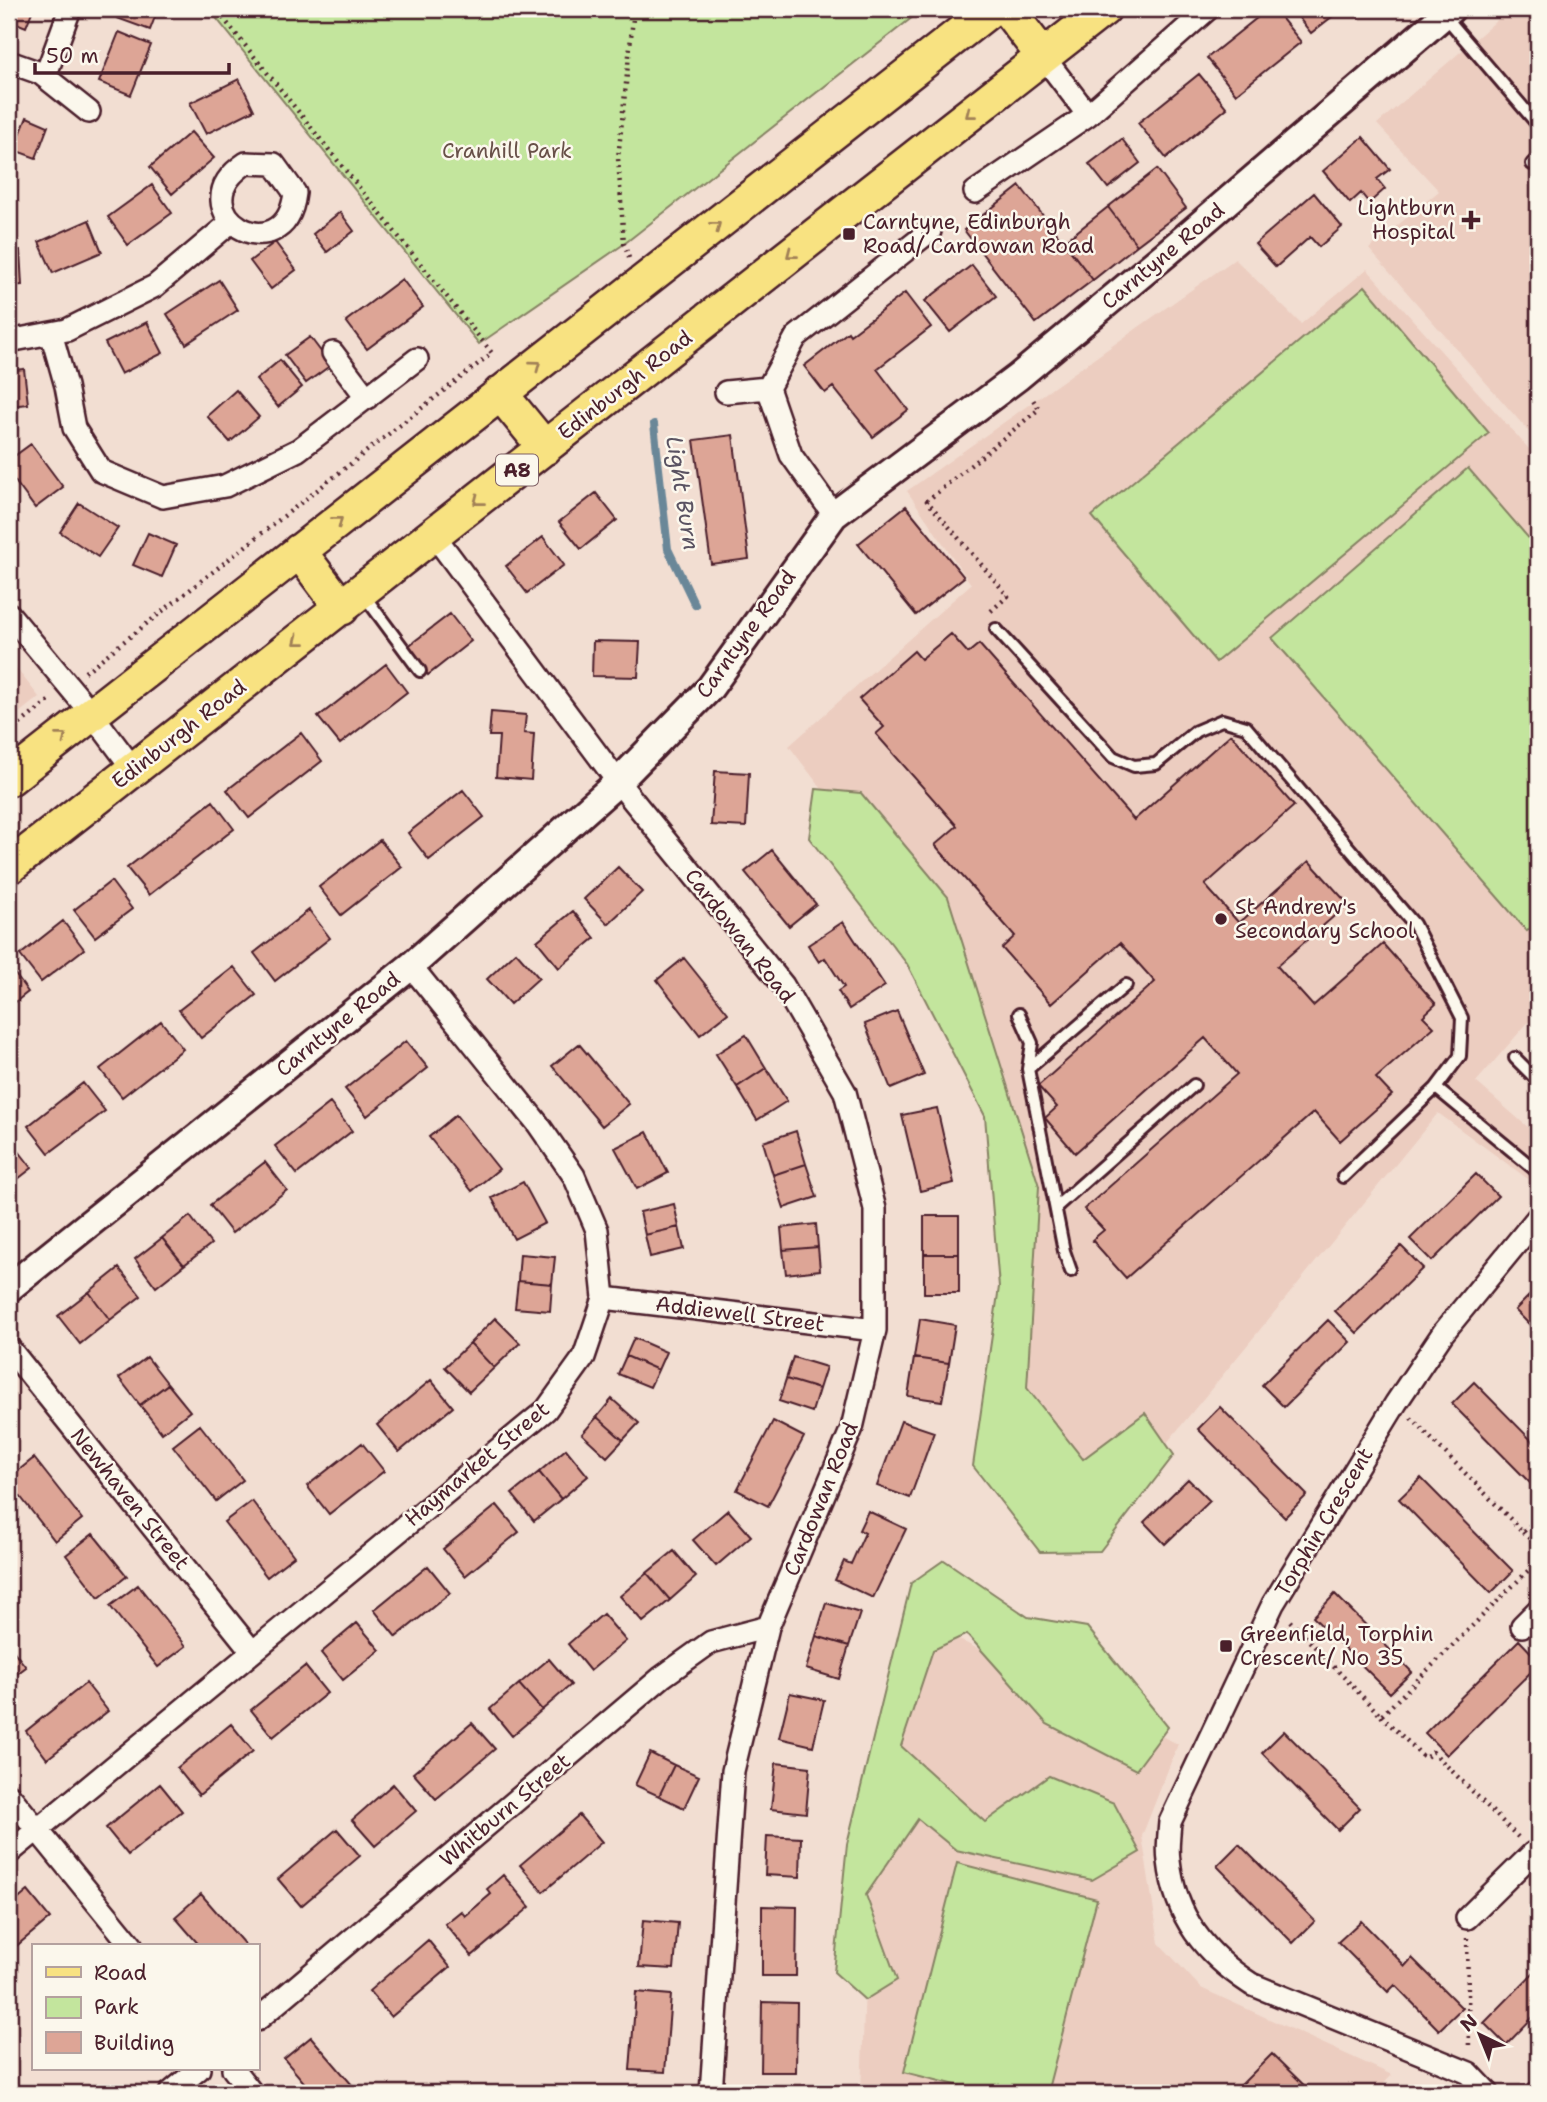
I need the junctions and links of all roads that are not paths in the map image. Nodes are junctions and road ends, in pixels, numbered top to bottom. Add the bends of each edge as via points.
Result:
1 (70, 9) edge
2 (991, 9) edge
3 (1007, 9) edge
4 (1104, 9) edge
5 (1208, 9) edge
6 (1447, 12) edge
7 (1043, 56) junction
8 (9, 62) edge
9 (45, 77) junction
10 (89, 112) dead end
11 (1088, 115) junction
12 (1538, 125) edge
13 (975, 192) dead end
14 (231, 222) dead end
15 (930, 230) dead end
16 (51, 333) junction
17 (9, 341) edge
18 (334, 353) dead end
19 (417, 359) dead end
20 (768, 388) junction
21 (726, 392) dead end
22 (500, 393) junction
23 (367, 398) junction
24 (545, 448) junction
25 (834, 515) junction
26 (434, 536) junction
27 (299, 551) junction
28 (351, 600) junction
29 (9, 614) edge
30 (996, 629) road end
31 (420, 671) dead end
32 (92, 714) junction
33 (134, 770) junction
34 (9, 779) edge
35 (618, 782) junction
36 (9, 867) edge
37 (411, 965) junction
38 (1126, 985) dead end
39 (1019, 1014) dead end
40 (1515, 1058) dead end
41 (1028, 1069) junction
42 (1538, 1080) edge
43 (1194, 1085) dead end
44 (1436, 1088) junction
45 (1538, 1172) edge
46 (1343, 1177) dead end
47 (1056, 1207) junction
48 (1538, 1217) edge
49 (1071, 1271) dead end
50 (9, 1288) edge
51 (604, 1298) junction
52 (875, 1330) junction
53 (9, 1348) edge
54 (1538, 1610) edge
55 (1522, 1626) dead end
56 (768, 1627) junction
57 (251, 1650) junction
58 (9, 1795) edge
59 (37, 1829) junction
60 (1536, 1852) edge
61 (9, 1853) edge
62 (1467, 1918) road end
63 (130, 1944) edge
64 (259, 2018) edge
65 (198, 2070) edge
66 (234, 2070) edge
67 (170, 2093) edge
68 (253, 2093) edge
69 (710, 2093) edge
70 (1488, 2093) edge

1 - 9 street
22 -> 2 main road
3 - 7 main road
4 - 7 main road, Edinburgh Road / A8
5 - 11 street
6 - 12 lane
6 - 25 street, Carntyne Road via 1018,377
7 - 11 street
7 -> 24 main road, Edinburgh Road / A8
8 - 9 street
9 - 10 street
11 - 13 street
14 - 16 street via 155,286 67,330
15 - 20 street via 796,337
16 - 17 street
16 - 23 street via 74,428 101,471 163,496 225,486 298,450
18 - 23 street
19 - 23 street
20 - 21 street
20 - 25 street via 790,455
22 - 24 main road
27 -> 22 main road
24 -> 26 main road, Edinburgh Road / A8
25 - 35 street, Carntyne Road via 710,688
26 - 28 main road, Edinburgh Road / A8
26 - 35 street, Cardowan Road
27 - 28 main road
27 - 32 main road
28 - 31 lane
28 -> 33 main road, Edinburgh Road / A8
29 - 32 street
30 - 44 lane via 1114,757 1133,766 1156,764 1196,731 1222,720 1246,727 1414,925 1462,1018 1460,1056
32 - 33 street
34 -> 32 main road
33 - 36 main road, Edinburgh Road / A8
35 - 37 street, Carntyne Road
35 - 52 street, Cardowan Road via 783,985 845,1092 875,1209
37 - 50 street, Carntyne Road
37 - 51 street, Haymarket Street via 574,1176 597,1230
38 - 41 lane
39 - 41 lane via 1032,1043
40 - 42 lane
41 - 47 lane
43 - 47 lane
44 - 45 lane
44 - 46 lane
47 - 49 lane
48 - 70 street, Torphin Crescent via 1443,1333 1273,1604 1170,1822 1168,1860 1186,1921 1224,1967 1251,1984 1469,2073
51 - 52 street, Addiewell Street
51 - 57 street, Haymarket Street via 584,1357 546,1410
52 - 56 street, Cardowan Road via 852,1428
53 - 57 street, Newhaven Street
54 - 55 street
56 - 64 street, Whitburn Street via 710,1642 662,1677
56 - 69 street, Cardowan Road via 733,1771
57 - 59 street, Haymarket Street
58 - 59 street
59 - 61 street, Haymarket Street
59 - 63 street
60 - 62 street
65 - 67 street
66 - 68 street

